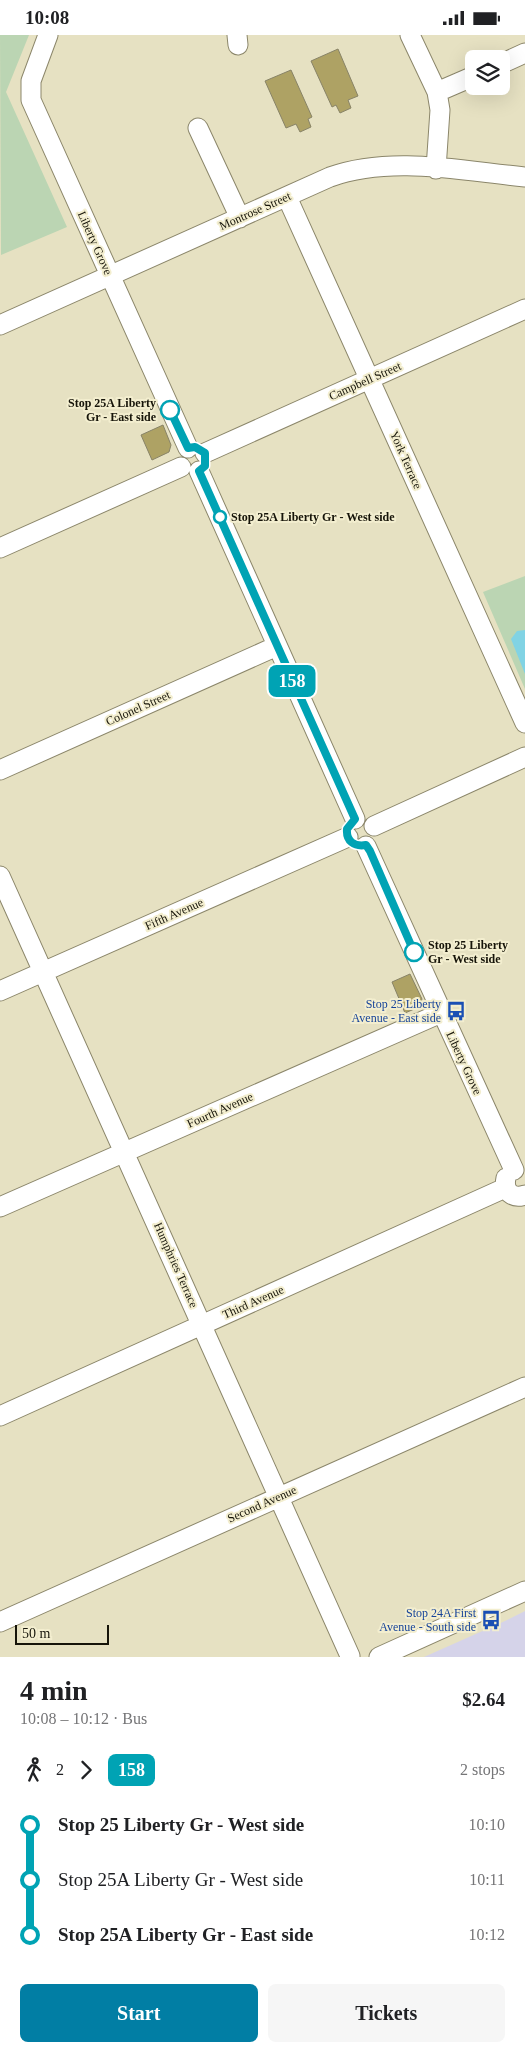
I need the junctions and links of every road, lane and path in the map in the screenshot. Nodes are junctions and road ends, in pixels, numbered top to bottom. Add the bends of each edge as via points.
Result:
1 (48, 35) edge
2 (410, 35) edge
3 (525, 53) edge
4 (510, 60) edge
5 (465, 80) edge
6 (437, 92) junction
7 (198, 128) dead end
8 (436, 169) junction
9 (525, 177) edge
10 (287, 197) junction
11 (240, 218) junction
12 (110, 277) junction
13 (525, 309) edge
14 (0, 325) edge
15 (369, 379) junction
16 (197, 450) junction
17 (190, 469) junction
18 (0, 548) edge
19 (276, 646) junction
20 (525, 723) edge
21 (525, 757) edge
22 (0, 770) edge
23 (355, 819) junction
24 (374, 826) junction
25 (348, 837) junction
26 (366, 845) junction
27 (0, 876) edge
28 (44, 972) junction
29 (0, 991) edge
30 (441, 1013) junction
31 (125, 1152) junction
32 (519, 1171) edge
33 (505, 1188) junction
34 (525, 1197) edge
35 (0, 1207) edge
36 (202, 1325) junction
37 (525, 1387) edge
38 (0, 1416) edge
39 (280, 1497) junction
40 (525, 1591) edge
41 (0, 1622) edge
42 (354, 1657) edge
43 (379, 1657) edge

1 - 12 street, Liberty Grove via 32,81 30,100
2 - 6 street
3 - 4 street
5 - 6 street
6 - 8 street via 440,109
7 - 11 street
8 - 9 street, Montrose Street
8 - 10 street, Montrose Street via 354,169
10 - 11 street, Montrose Street
10 - 15 street, York Terrace
11 - 12 street, Montrose Street
12 - 14 street, Montrose Street
12 - 16 street, Liberty Grove
13 - 15 street, Campbell Street
15 - 16 street, Campbell Street
15 - 20 street, York Terrace
16 - 17 street via 183,453
17 - 18 street
17 - 19 street
19 - 22 street, Colonel Street
19 - 23 street
21 - 24 street
23 - 24 street via 366,819
23 - 25 street via 347,829
24 - 26 street via 374,838
25 - 26 street via 355,845
25 - 28 street, Fifth Avenue
26 - 30 street, Liberty Grove
27 - 28 street, Humphries Terrace
28 - 29 street, Fifth Avenue
28 - 31 street, Humphries Terrace
30 - 31 street, Fourth Avenue
30 - 32 street, Liberty Grove
31 - 35 street, Fourth Avenue
31 - 36 street, Humphries Terrace
32 - 33 street via 505,1181
33 - 34 street via 516,1197
33 - 36 street, Third Avenue
36 - 38 street, Third Avenue
36 - 39 street, Humphries Terrace
37 - 39 street, Second Avenue
39 - 41 street, Second Avenue
39 - 42 street, Humphries Terrace
40 - 43 street

